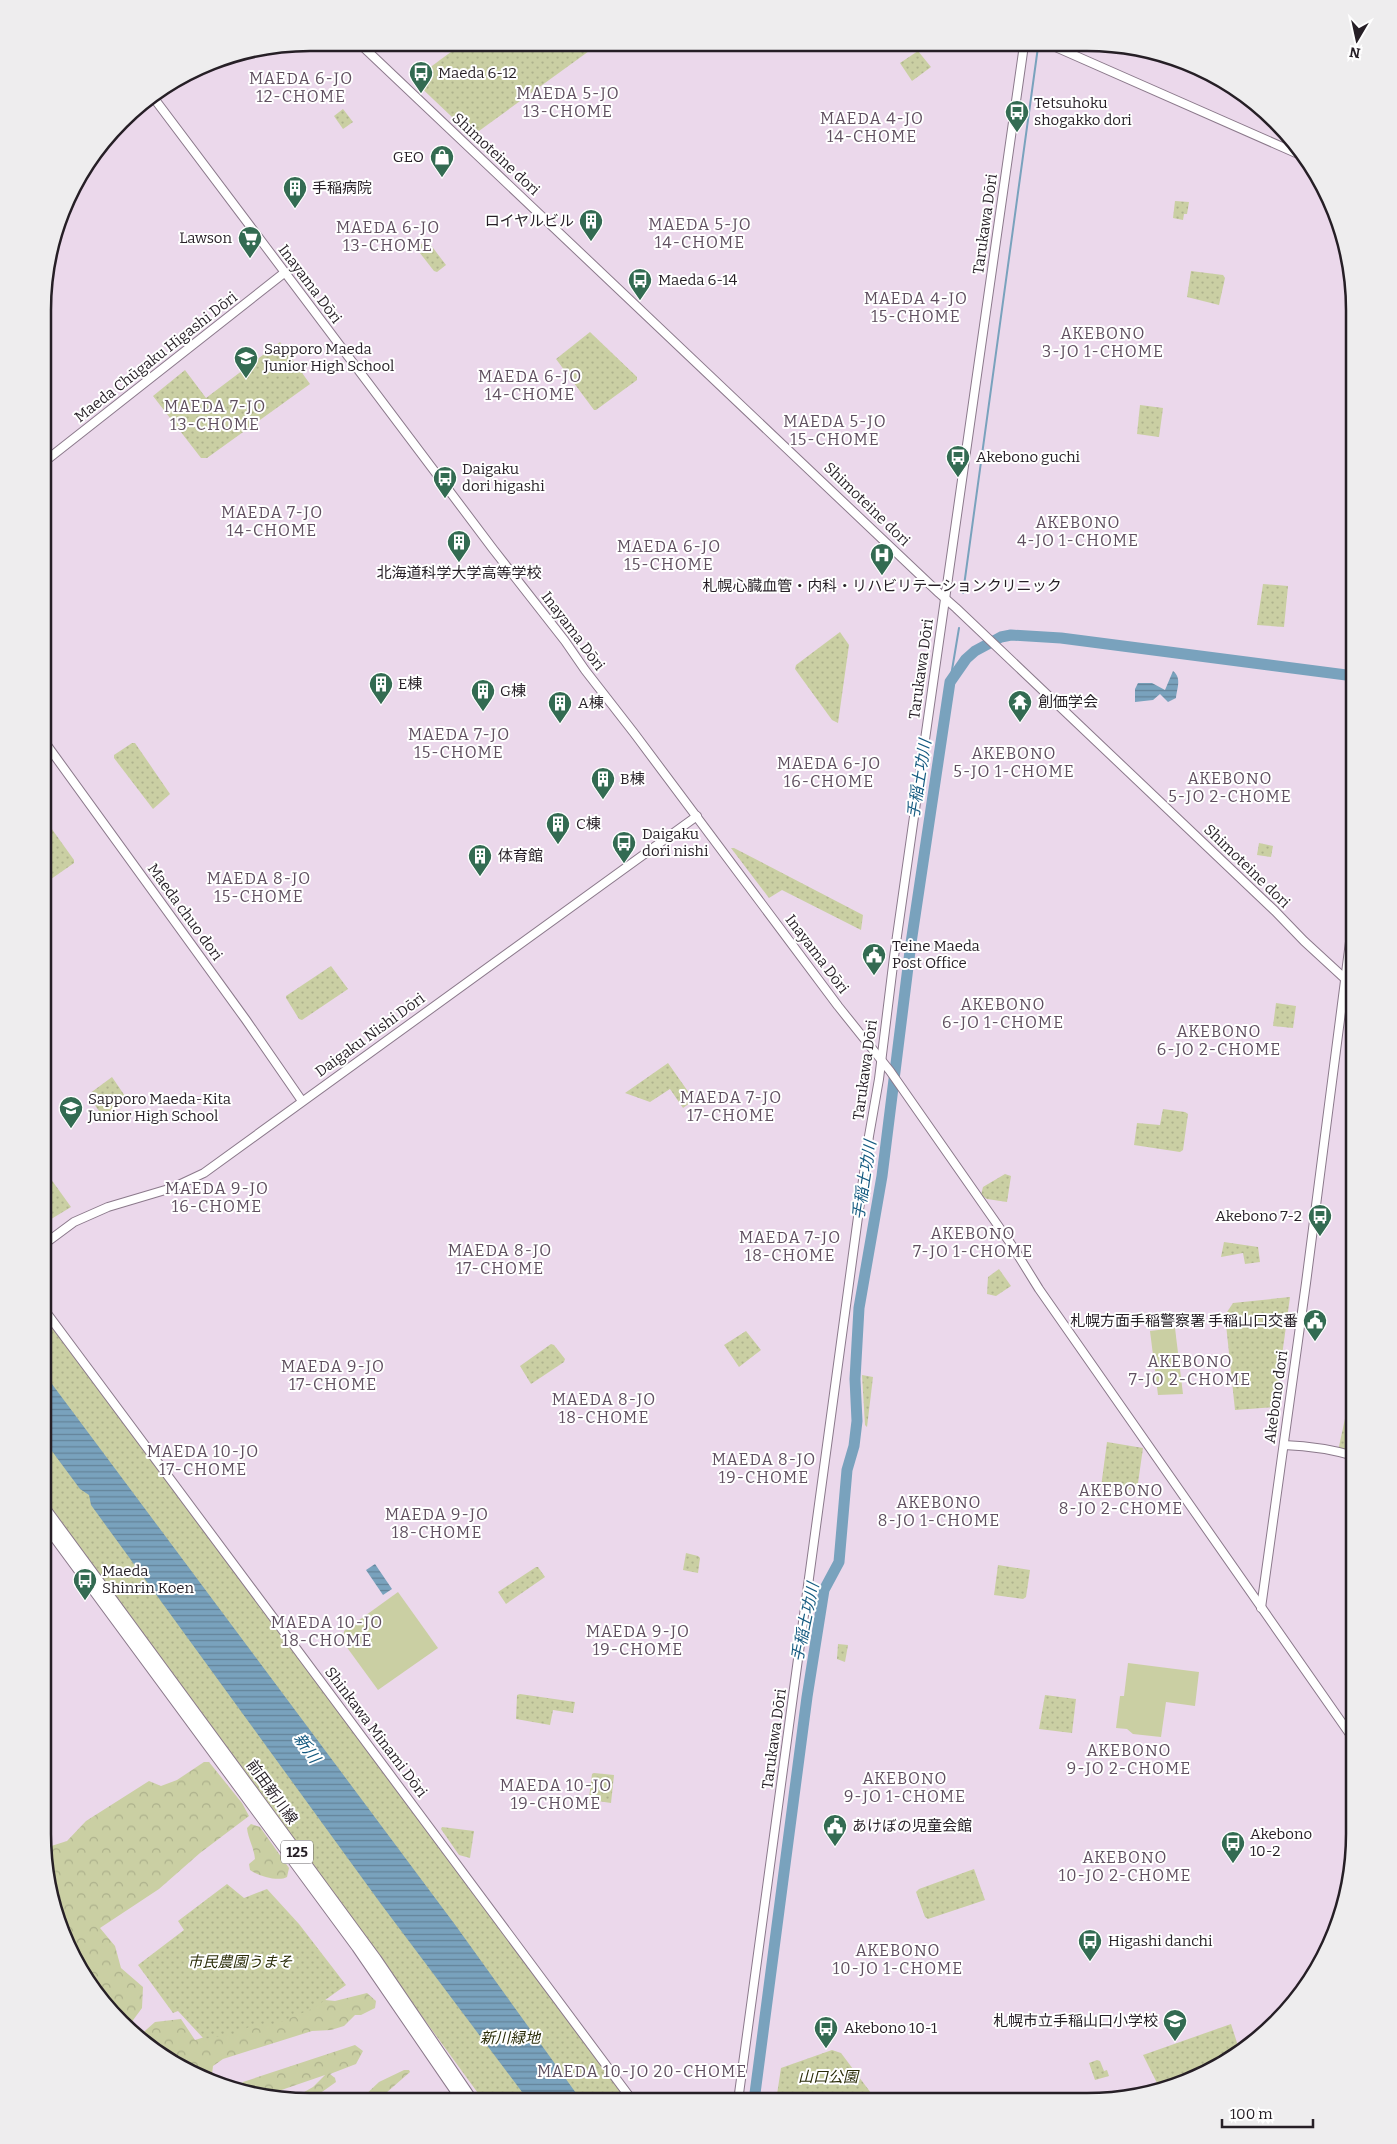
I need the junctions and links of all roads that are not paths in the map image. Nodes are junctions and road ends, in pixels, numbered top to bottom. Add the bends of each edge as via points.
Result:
1 (367, 51) edge
2 (1023, 51) edge
3 (1065, 51) edge
4 (157, 102) edge
5 (1290, 150) edge
6 (284, 273) junction
7 (51, 456) edge
8 (945, 599) junction
9 (51, 751) edge
10 (696, 816) junction
11 (1346, 971) edge
12 (1345, 979) junction
13 (881, 1060) junction
14 (302, 1101) junction
15 (51, 1239) edge
16 (51, 1319) edge
17 (1284, 1445) junction
18 (1346, 1454) edge
19 (51, 1517) edge
20 (51, 1532) edge
21 (1261, 1608) junction
22 (1346, 1729) edge
23 (457, 2093) edge
24 (467, 2093) edge
25 (627, 2093) edge
26 (739, 2093) edge

1 - 8 street, Shimoteine dori
2 - 8 street, Tarukawa Dōri
3 - 5 street
4 - 6 street, Inayama Dōri
6 - 7 street, Maeda Chūgaku Higashi Dōri
6 - 10 street, Inayama Dōri
8 - 12 street, Shimoteine dori
8 - 13 street, Tarukawa Dōri
9 - 14 street, Maeda chuo dori
10 - 13 street, Inayama Dōri
10 - 14 street, Daigaku Nishi Dōri
11 - 12 street, Akebono dori
12 - 17 street, Akebono dori
13 - 21 street, Inayama Dōri
13 - 26 street, Tarukawa Dōri
14 - 15 street, Daigaku Nishi Dōri via 204,1173 172,1188 100,1210 74,1222
16 - 25 street, Shinkawa Minami Dōri
17 - 18 street via 1303,1445
17 - 21 street, Akebono dori
19 - 24 main road, 前田新川線 / 125 via 376,1959
20 - 23 main road, 前田新川線 / 125 via 357,1947
21 - 22 street

